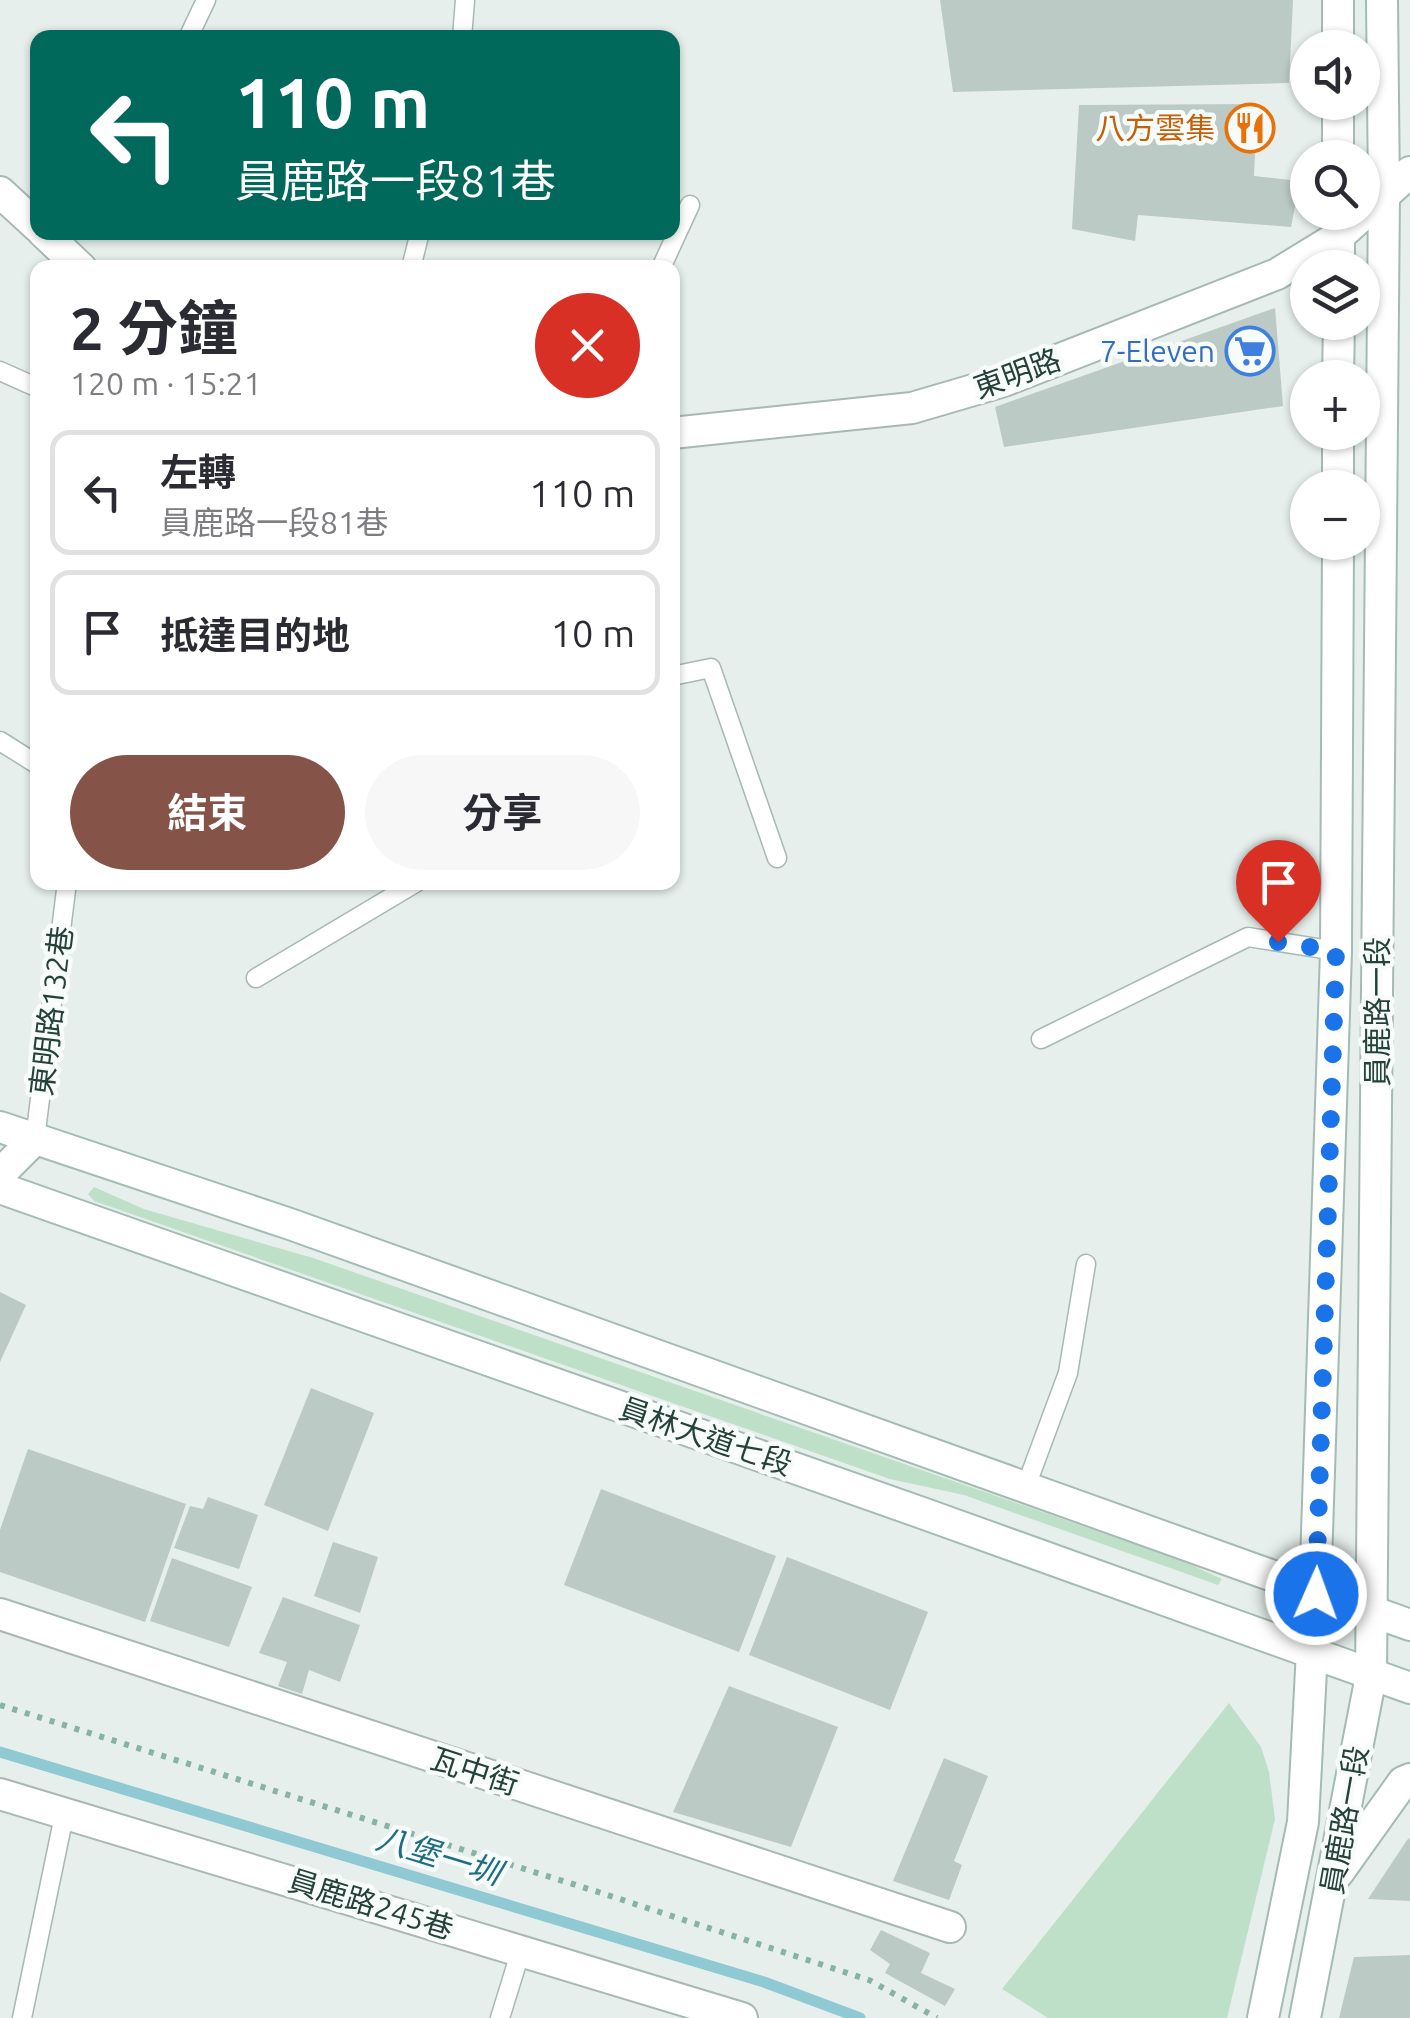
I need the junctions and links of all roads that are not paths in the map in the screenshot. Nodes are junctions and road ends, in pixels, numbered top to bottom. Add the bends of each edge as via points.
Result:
1 (206, 0) edge
2 (464, 0) edge
3 (1338, 0) edge
4 (1382, 0) edge
5 (192, 30) edge
6 (462, 30) edge
7 (1338, 30) edge
8 (1410, 172) edge
9 (0, 192) edge
10 (1384, 193) junction
11 (1380, 196) edge
12 (690, 204) dead end
13 (30, 219) edge
14 (680, 226) edge
15 (1332, 230) edge
16 (52, 240) edge
17 (73, 260) edge
18 (0, 371) edge
19 (30, 384) edge
20 (680, 431) edge
21 (1338, 560) edge
22 (680, 674) edge
23 (0, 741) edge
24 (30, 759) edge
25 (777, 858) dead end
26 (66, 890) edge
27 (404, 890) edge
28 (1336, 951) junction
29 (256, 978) dead end
30 (1041, 1039) dead end
31 (0, 1127) edge
32 (35, 1139) junction
33 (0, 1174) edge
34 (0, 1188) edge
35 (1086, 1264) dead end
36 (1024, 1489) junction
37 (1316, 1594) junction
38 (1372, 1612) junction
39 (0, 1614) edge
40 (1410, 1626) edge
41 (1310, 1653) junction
42 (1370, 1676) junction
43 (1410, 1688) edge
44 (1410, 1779) edge
45 (0, 1794) edge
46 (65, 1811) junction
47 (1334, 1880) junction
48 (950, 1928) dead end
49 (521, 1950) junction
50 (22, 2018) edge
51 (500, 2018) edge
52 (742, 2018) edge
53 (1263, 2018) edge
54 (1305, 2018) edge

1 - 5 lane
2 - 6 lane
3 - 7 main road
4 - 10 main road, 員鹿路一段
8 - 10 main road, 東明路
9 - 13 main road
10 - 11 main road, 東明路
10 - 38 main road, 員鹿路一段
12 - 14 lane
15 - 20 main road, 東明路 via 1277,274 1004,380 912,408
16 - 17 main road
18 - 19 lane
21 - 28 main road, 員鹿路一段
22 - 25 lane via 711,668
23 - 24 lane
26 - 32 lane, 東明路132巷
27 - 29 lane
28 - 30 lane via 1248,936
28 - 37 main road, 員鹿路一段
31 - 32 main road, 員林大道七段
32 - 33 main road
32 - 36 main road, 員林大道七段
34 - 41 main road, 員林大道七段
35 - 36 lane via 1068,1373
36 - 37 main road, 員林大道七段
37 - 38 main road, 員林大道七段
37 - 41 main road, 員鹿路一段
38 - 40 main road, 員林大道七段
38 - 42 main road, 員鹿路一段
39 - 48 main road, 瓦中街
41 - 42 main road, 員林大道七段
41 - 53 main road, 員鹿路一段 via 1303,1822
42 - 43 main road, 員林大道七段
42 - 47 main road, 員鹿路一段
44 - 47 main road
45 - 46 main road, 員鹿路245巷
46 - 49 main road, 員鹿路245巷
46 - 50 lane
47 - 54 main road, 員鹿路一段
49 - 51 lane
49 - 52 main road, 員鹿路245巷

